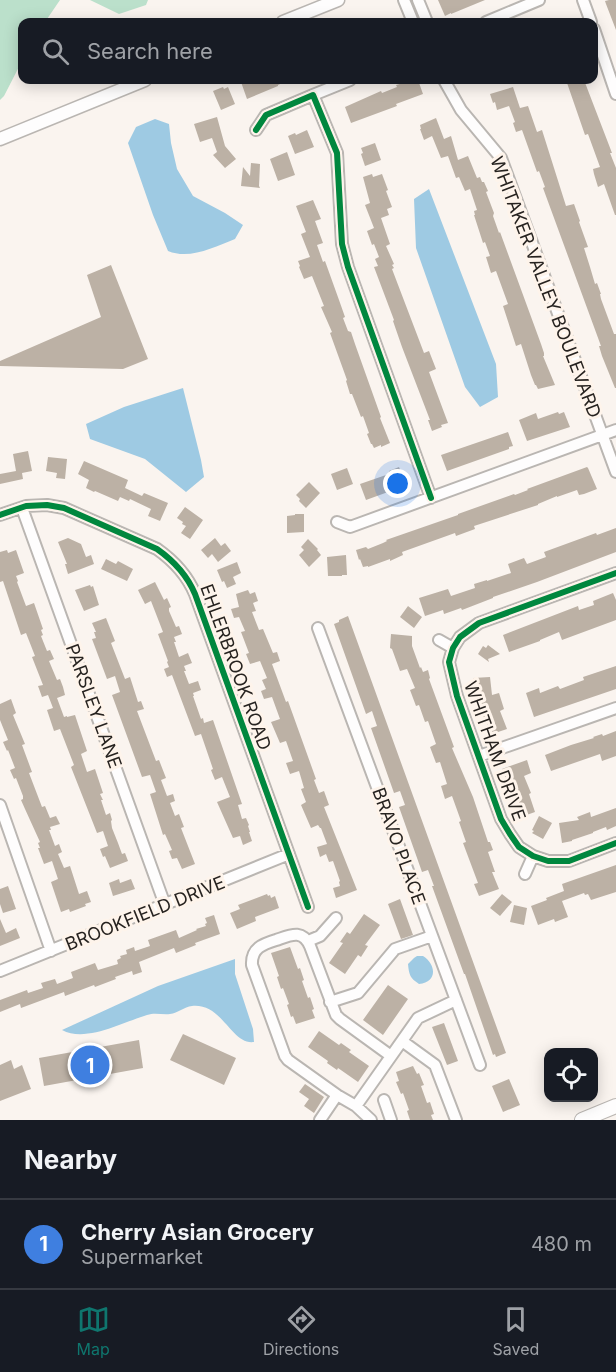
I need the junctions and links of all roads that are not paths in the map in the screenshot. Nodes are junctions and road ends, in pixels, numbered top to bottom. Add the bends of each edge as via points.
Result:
1 (338, 0) edge
2 (404, 0) edge
3 (418, 0) edge
4 (539, 0) edge
5 (583, 0) edge
6 (293, 18) edge
7 (411, 18) edge
8 (425, 18) edge
9 (496, 18) edge
10 (590, 18) edge
11 (598, 41) edge
12 (135, 84) edge
13 (340, 84) edge
14 (446, 84) edge
15 (616, 94) edge
16 (313, 95) junction
17 (256, 130) dead end
18 (0, 139) edge
19 (616, 430) edge
20 (602, 436) junction
21 (616, 472) edge
22 (431, 498) junction
23 (22, 508) junction
24 (0, 516) edge
25 (337, 522) dead end
26 (616, 573) edge
27 (318, 628) dead end
28 (439, 640) dead end
29 (453, 648) junction
30 (616, 708) edge
31 (479, 756) junction
32 (0, 805) edge
33 (616, 843) edge
34 (289, 854) junction
35 (533, 856) junction
36 (525, 874) dead end
37 (165, 905) junction
38 (308, 907) dead end
39 (336, 918) dead end
40 (432, 936) junction
41 (308, 941) junction
42 (51, 951) junction
43 (0, 971) edge
44 (456, 1000) junction
45 (330, 1002) junction
46 (402, 1041) junction
47 (391, 1056) junction
48 (480, 1065) dead end
49 (337, 1095) junction
50 (384, 1100) dead end
51 (356, 1106) junction
52 (616, 1106) edge
53 (320, 1120) edge
54 (371, 1120) edge
55 (391, 1120) edge
56 (456, 1120) edge
57 (582, 1120) edge

1 - 6 street
2 - 7 street
3 - 8 street
4 - 9 street
5 - 10 street
11 - 15 street
12 - 18 street
13 - 16 street
14 - 20 street, WHITAKER VALLEY BOULEVARD via 460,110 501,158
16 - 17 street via 266,115
16 - 22 street via 337,153 345,256
19 - 20 street
20 - 21 street, WHITAKER VALLEY BOULEVARD
20 - 22 street
22 - 25 street via 350,527
23 - 24 street, EHLERBROOK ROAD
23 - 34 street, EHLERBROOK ROAD via 48,505 78,513 157,549 182,572 195,594
23 - 37 street, PARSLEY LANE
26 - 29 street via 480,623 460,637
27 - 40 street, BRAVO PLACE
28 - 29 street
29 - 31 street, WHITHAM DRIVE via 449,662 453,682
30 - 31 street
31 - 35 street, WHITHAM DRIVE via 501,819 519,847
32 - 42 street
33 - 35 street via 569,861
34 - 37 street, BROOKFIELD DRIVE
34 - 38 street, EHLERBROOK ROAD
35 - 36 street
37 - 42 street, BROOKFIELD DRIVE
39 - 41 street via 320,936
40 - 44 street, BRAVO PLACE
40 - 45 street via 395,949 358,993
41 - 45 street
41 - 49 street via 291,934 260,945 252,962 284,1054
42 - 43 street, BROOKFIELD DRIVE
44 - 46 street via 418,1018
44 - 48 street, BRAVO PLACE
45 - 47 street via 338,1018
46 - 47 street
46 - 56 street via 435,1065
47 - 51 street
49 - 51 street
49 - 53 street
50 - 55 street
51 - 54 street
52 - 57 main road

